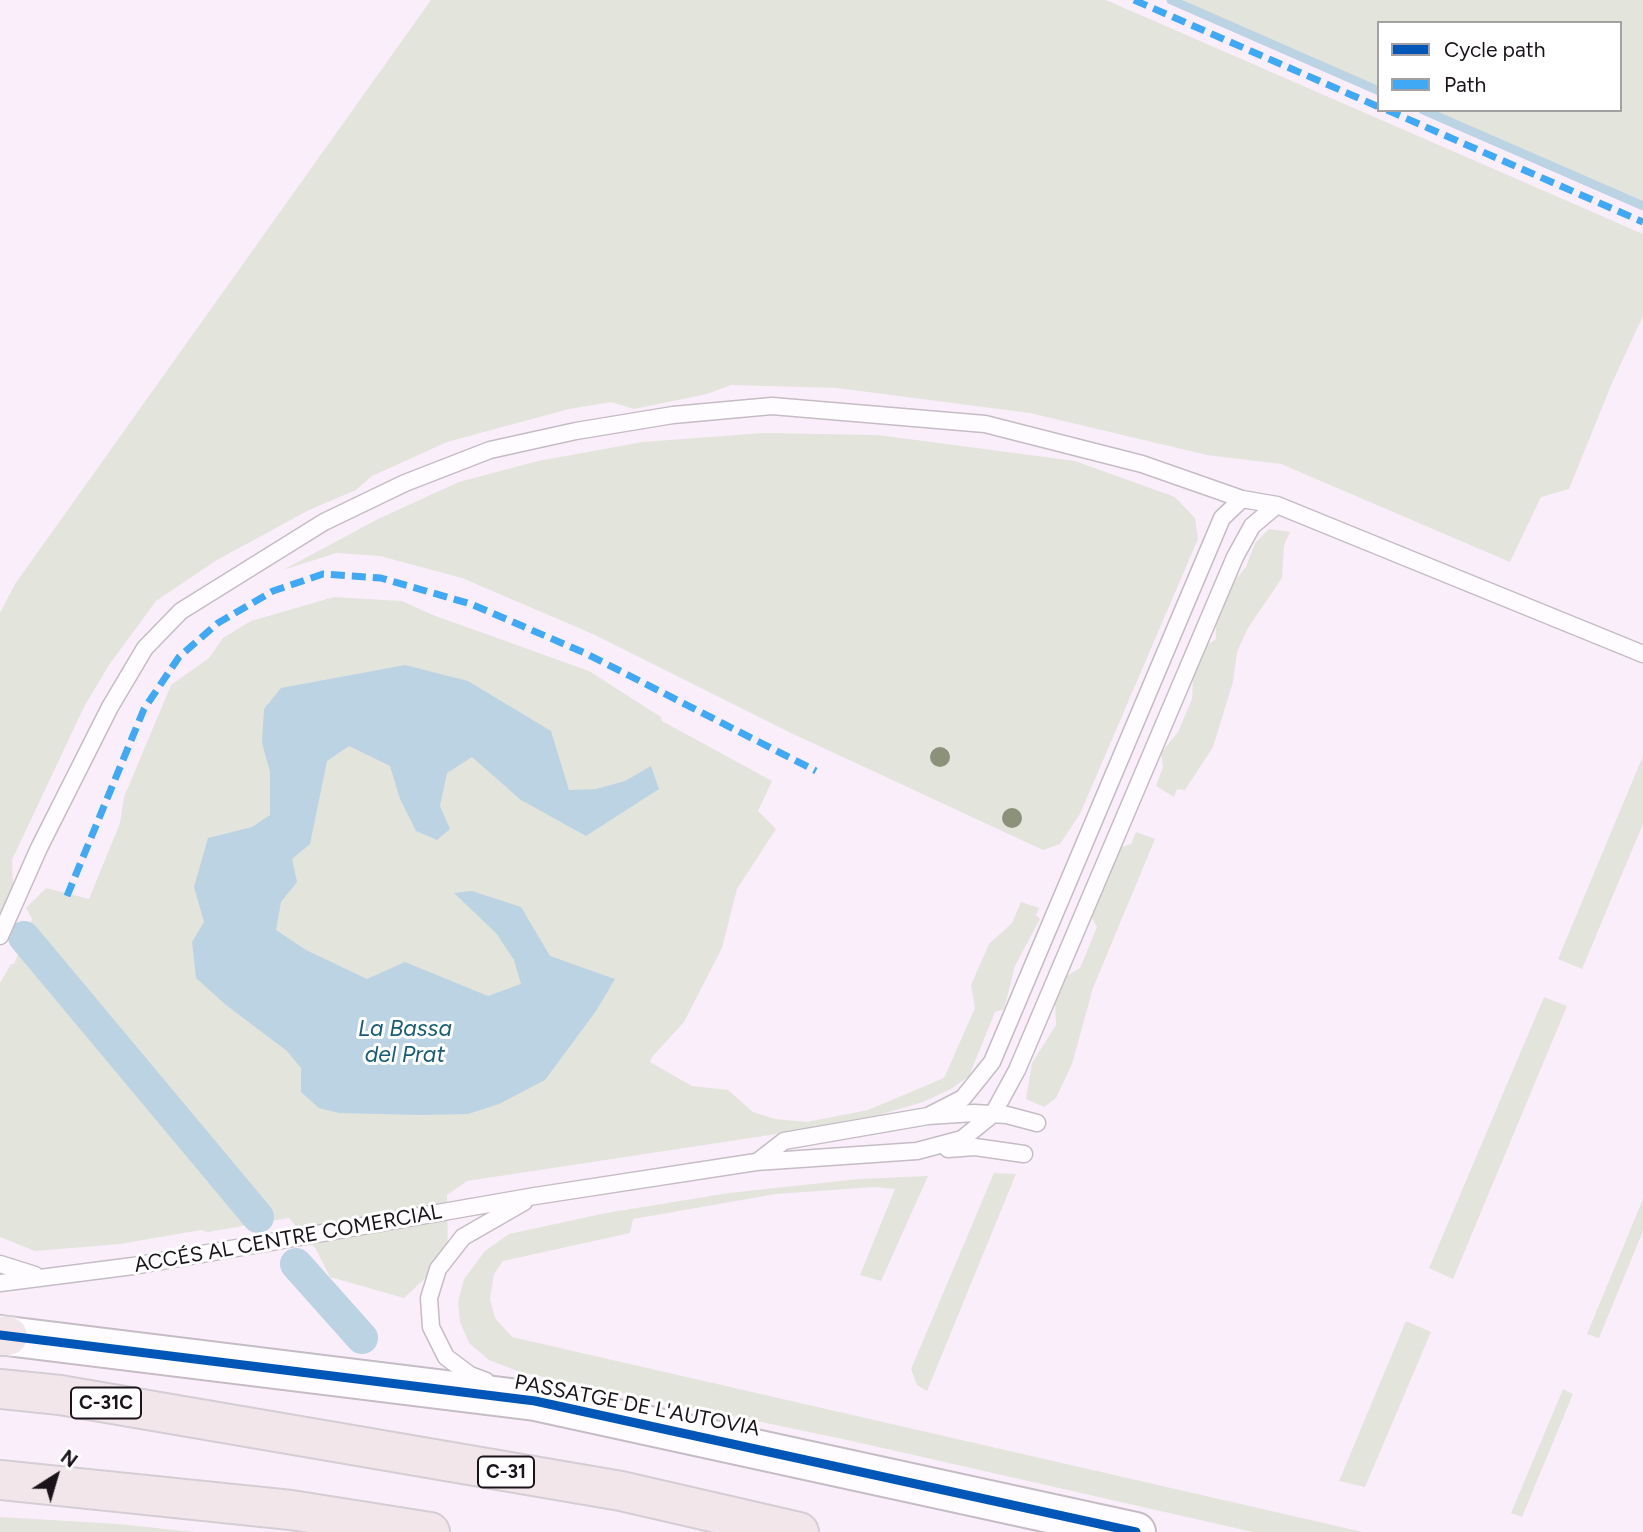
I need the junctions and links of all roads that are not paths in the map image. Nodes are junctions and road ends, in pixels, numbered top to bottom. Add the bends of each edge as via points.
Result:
1 (1242, 499) junction
2 (1277, 505) junction
3 (1643, 654) edge
4 (0, 936) edge
5 (993, 1114) junction
6 (928, 1116) junction
7 (1037, 1123) dead end
8 (918, 1151) junction
9 (1024, 1154) dead end
10 (756, 1163) junction
11 (535, 1196) junction
12 (0, 1264) edge
13 (40, 1277) junction
14 (0, 1283) edge
15 (3, 1336) edge
16 (0, 1389) edge
17 (535, 1401) junction
18 (0, 1416) edge
19 (211, 1423) junction
20 (0, 1480) edge
21 (430, 1532) edge
22 (799, 1532) edge
23 (1136, 1532) edge

1 - 2 lane
1 - 4 lane via 1142,464 985,424 772,406 673,415 490,450 405,483 324,522 181,611 145,648 110,707
1 - 6 lane via 1222,518 992,1062 963,1098
2 - 3 lane
2 - 5 lane via 1252,526 1235,557 1017,1070
5 - 6 lane
5 - 7 lane
5 - 8 lane via 962,1139
6 - 10 lane via 784,1140
8 - 9 lane via 975,1147
8 - 10 lane, ACCÉS AL CENTRE COMERCIAL
10 - 11 lane, ACCÉS AL CENTRE COMERCIAL
11 - 13 lane, ACCÉS AL CENTRE COMERCIAL via 133,1266
11 - 17 lane, ACCÉS AL CENTRE COMERCIAL via 463,1237 439,1269 429,1298 431,1326 446,1357 470,1376
12 - 13 lane, ACCÉS AL CENTRE COMERCIAL
13 - 14 lane, ACCÉS AL CENTRE COMERCIAL
15 - 17 street, PASSATGE DE L'AUTOVIA
16 - 19 highway, C-31C via 60,1395
17 - 23 street, PASSATGE DE L'AUTOVIA
18 - 19 highway, C-31
19 - 22 highway, C-31 via 621,1491
20 - 21 highway via 291,1510

